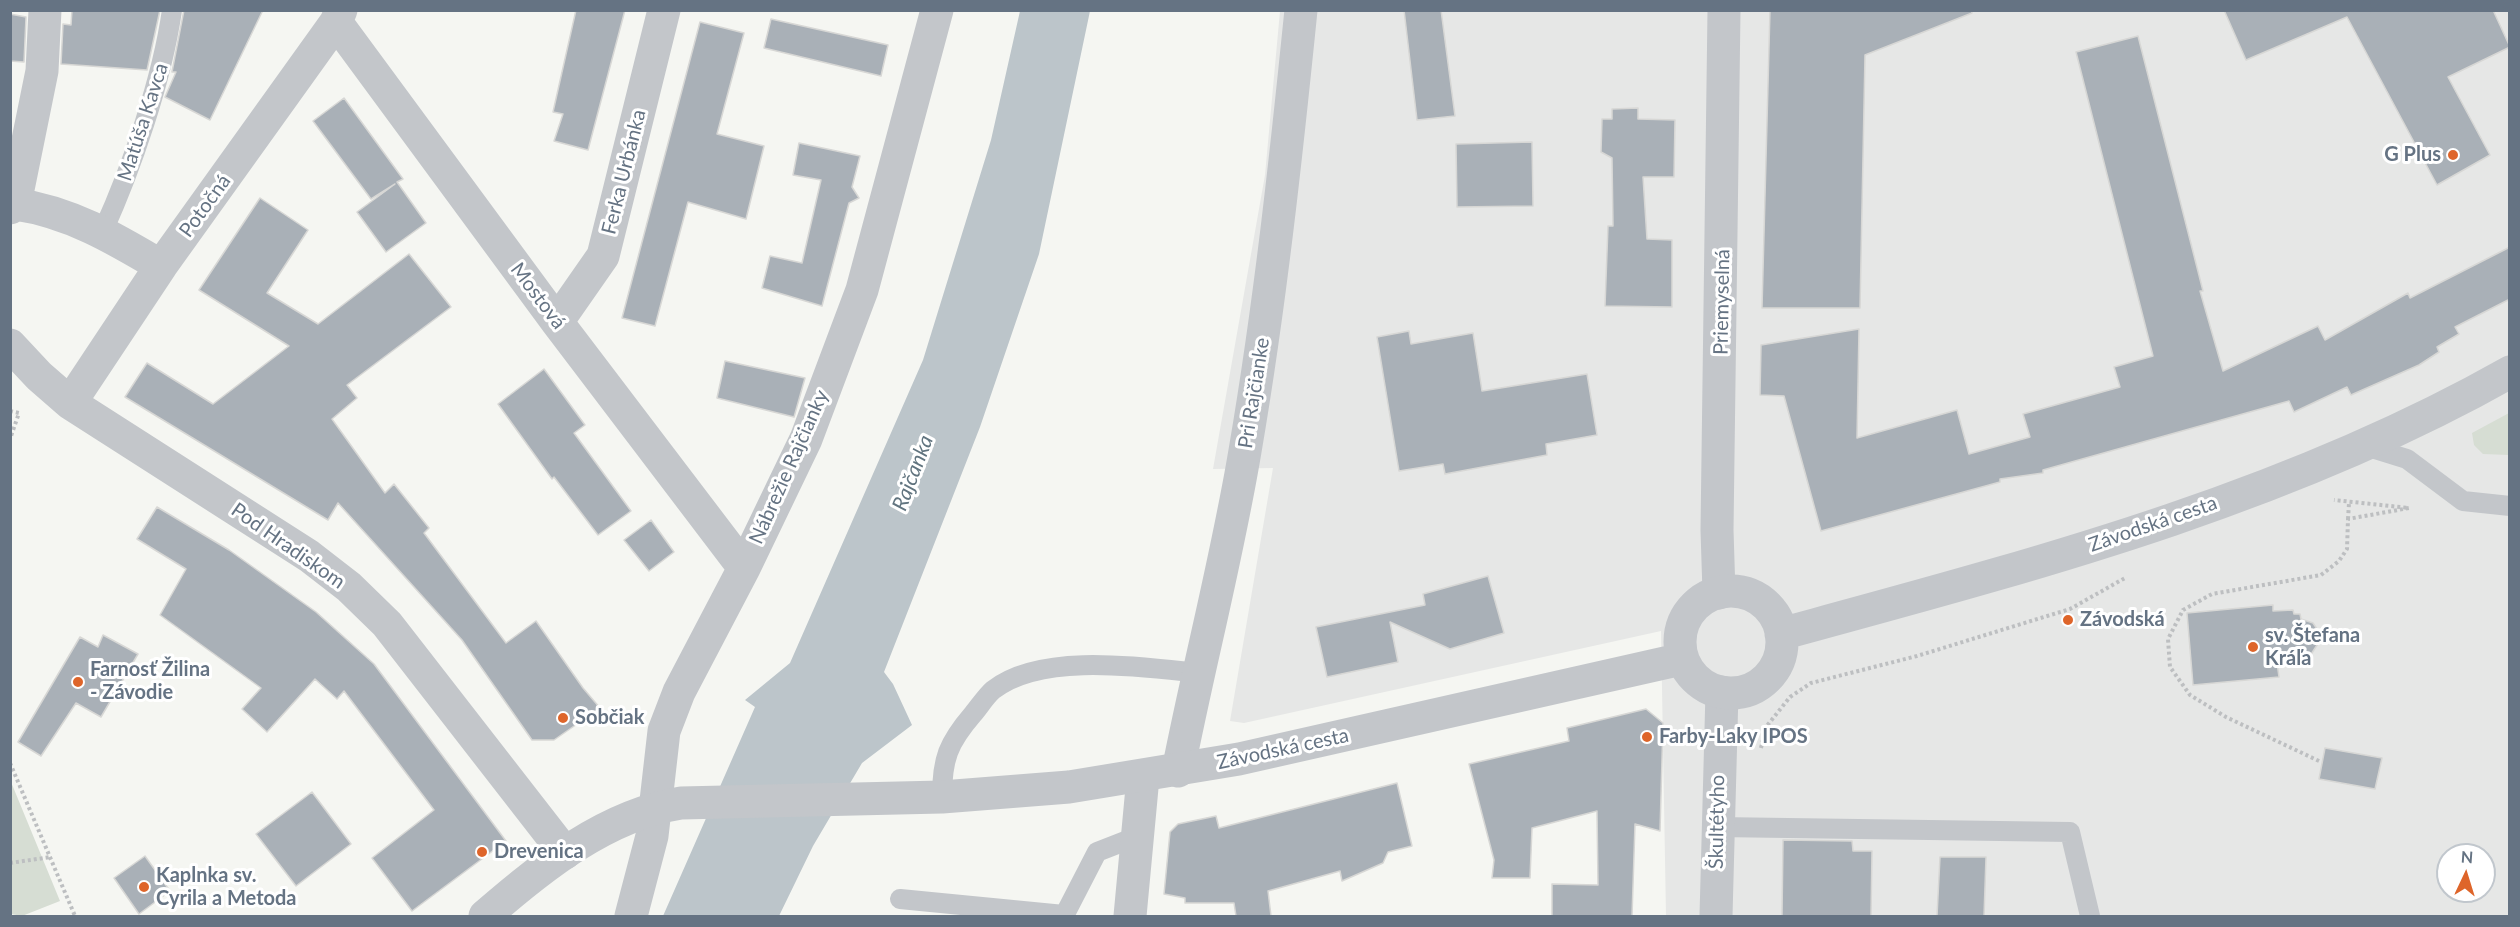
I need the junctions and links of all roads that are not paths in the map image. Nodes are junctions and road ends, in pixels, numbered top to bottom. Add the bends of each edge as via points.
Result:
1 (45, 10) edge
2 (172, 10) edge
3 (664, 10) edge
4 (937, 10) edge
5 (1301, 10) edge
6 (1724, 10) edge
7 (338, 16) edge
8 (13, 206) edge
9 (103, 231) junction
10 (161, 266) junction
11 (557, 322) junction
12 (10, 345) edge
13 (2510, 372) edge
14 (70, 402) junction
15 (2362, 445) junction
16 (2510, 506) edge
17 (744, 568) junction
18 (1719, 593) junction
19 (1781, 634) junction
20 (1682, 659) junction
21 (1199, 673) junction
22 (1722, 693) junction
23 (1178, 771) junction
24 (1143, 777) junction
25 (942, 797) junction
26 (670, 805) junction
27 (1717, 827) junction
28 (1138, 836) junction
29 (565, 853) junction
30 (900, 899) dead end
31 (485, 916) edge
32 (631, 916) edge
33 (1064, 916) edge
34 (1130, 916) edge
35 (1716, 916) edge
36 (2091, 916) edge

1 - 8 street via 42,71
2 - 9 lane, Matúša Kavca via 167,45 121,193
3 - 11 street, Ferka Urbánka via 603,256
4 - 17 street, Nábrežie Rajčianky via 862,290 806,439
5 - 21 street, Pri Rajčianke via 1280,219 1245,452
6 - 18 street, Priemyselná
7 - 10 street, Potočná
7 - 11 street, Mostová
8 - 9 street via 45,208
9 - 10 street
10 - 14 street, Potočná
11 - 17 street, Mostová
12 - 14 street, Pod Hradiskom
13 - 15 street, Závodská cesta
14 - 29 street, Pod Hradiskom via 309,556 349,587 387,624
15 - 16 lane via 2407,459 2463,501
15 - 19 street, Závodská cesta via 2198,510 2048,561
17 - 26 street, Nábrežie Rajčianky via 679,692 664,731
18 - 19 street via 1740,592 1759,600 1773,614
18 - 20 street via 1694,606 1686,618 1681,631
19 - 22 street via 1777,665 1767,678 1754,688
20 - 22 street via 1705,686
20 - 23 street, Závodská cesta
21 - 23 street, Pri Rajčianke
21 - 25 lane via 1122,665 1038,668 994,689 956,734 942,767
22 - 27 street, Škultétyho
23 - 24 street, Závodská cesta
24 - 25 street, Závodská cesta
24 - 28 street
25 - 26 street, Závodská cesta
26 - 29 street, Závodská cesta via 636,814
26 - 32 street, Nábrežie Rajčianky
27 - 35 street, Škultétyho
27 - 36 lane via 2070,832
28 - 33 lane via 1097,852
28 - 34 street
29 - 31 street, Závodská cesta via 522,883
30 - 33 lane

